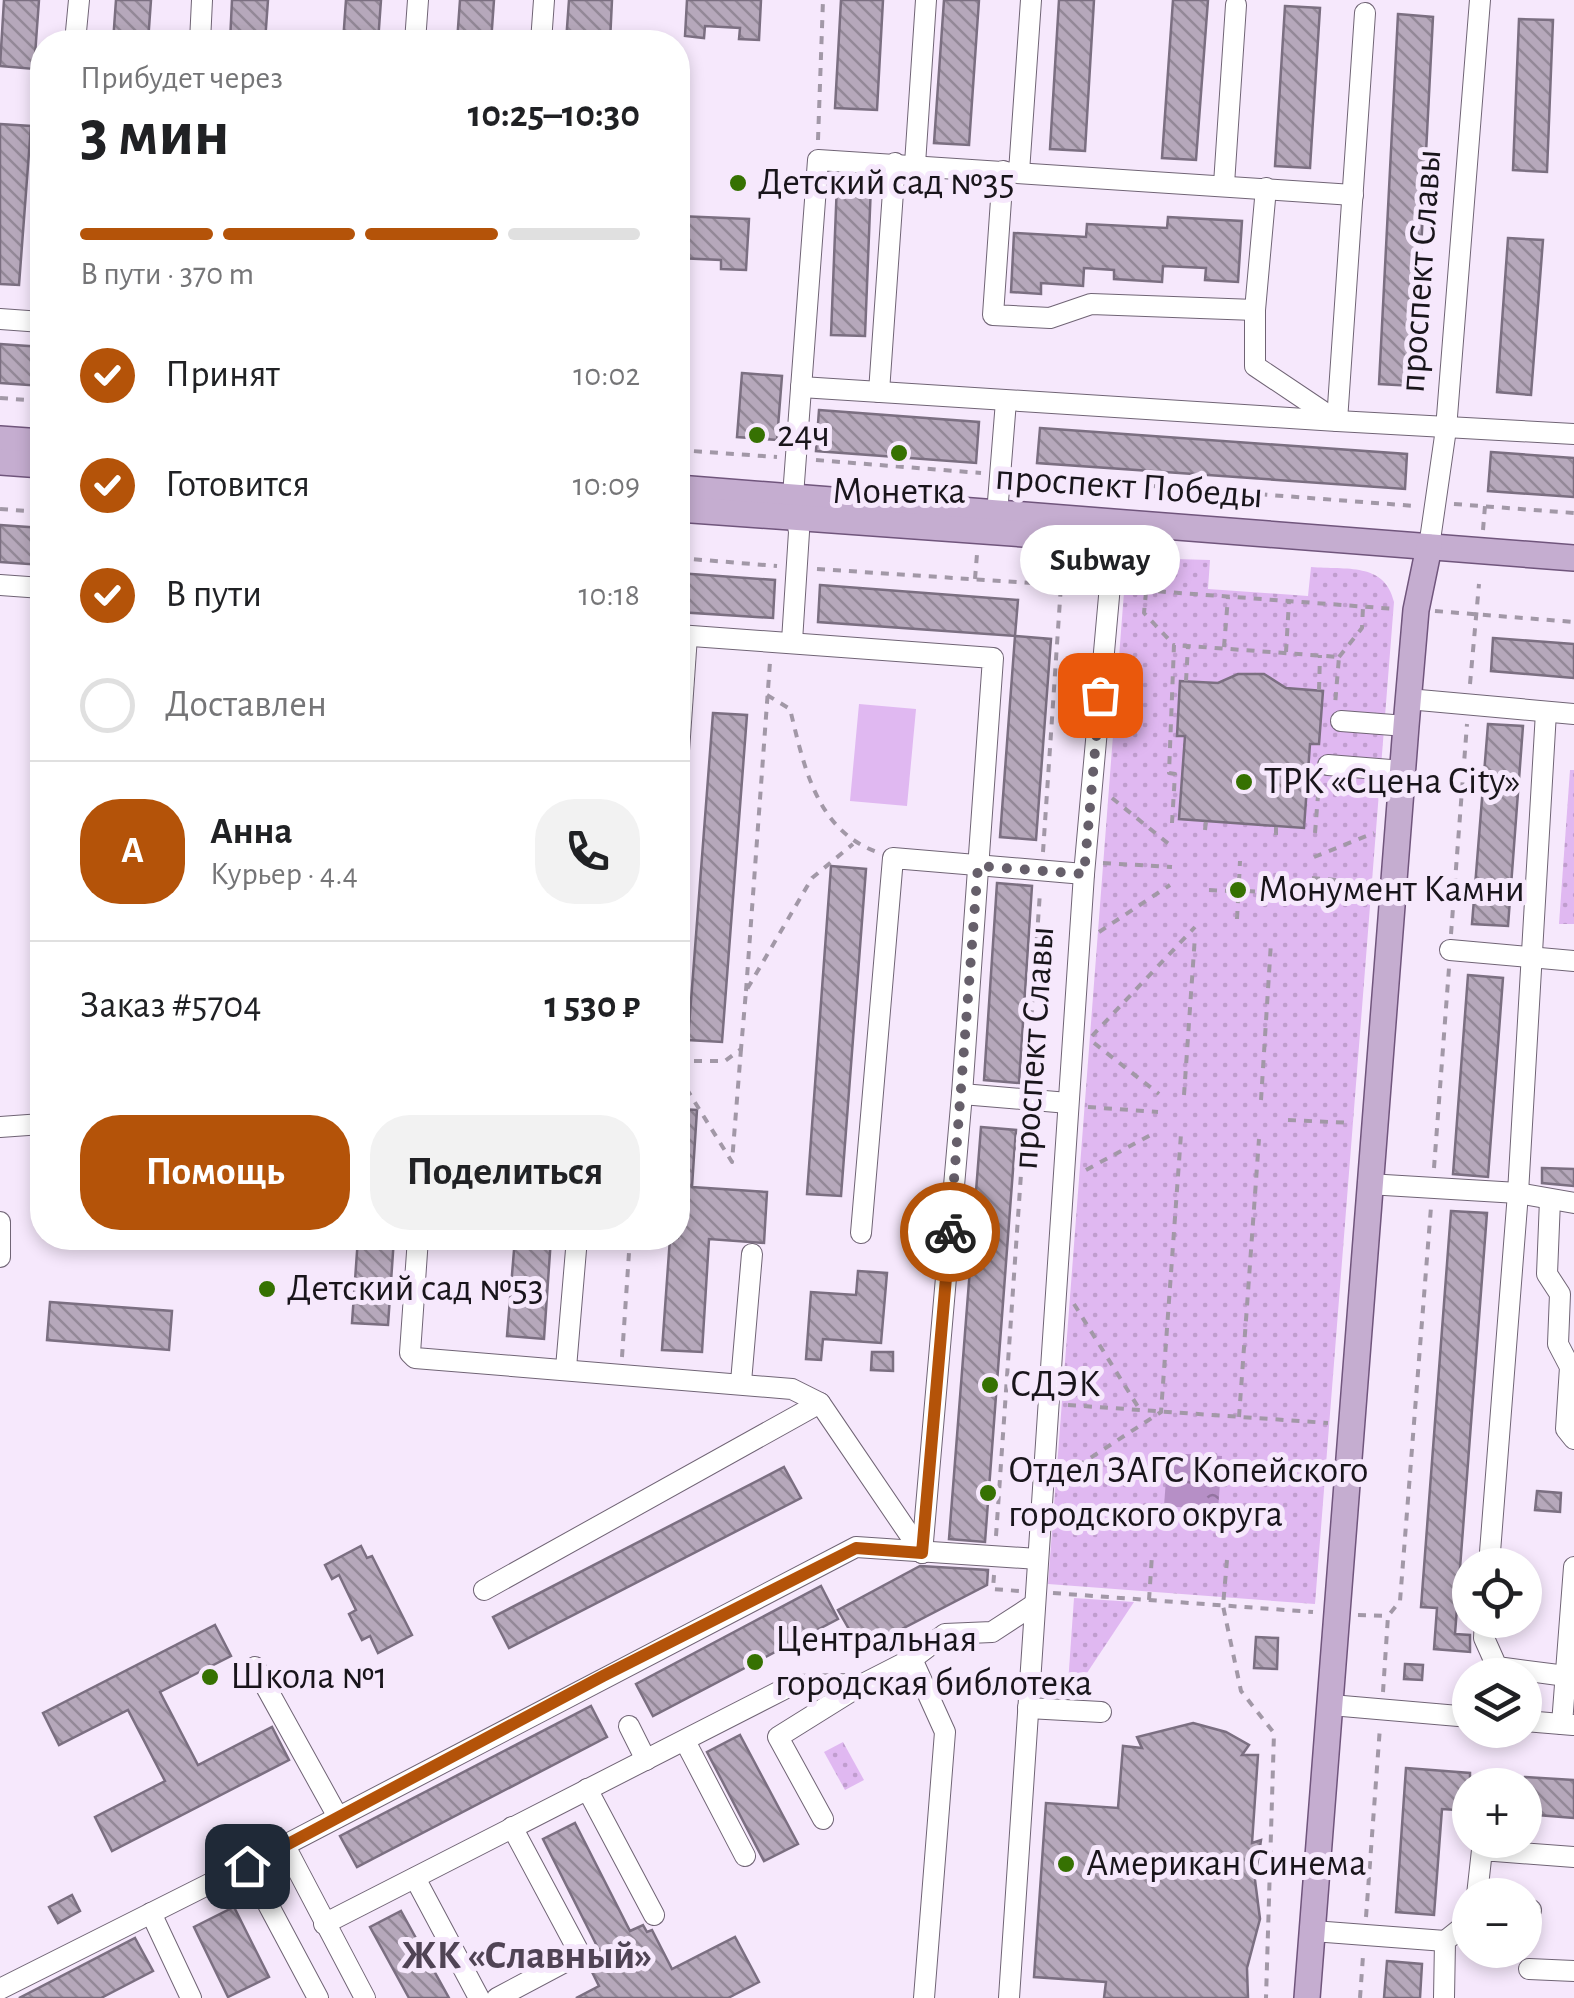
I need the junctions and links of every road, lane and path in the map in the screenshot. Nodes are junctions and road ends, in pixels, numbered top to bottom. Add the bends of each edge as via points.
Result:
1 (79, 0) edge
2 (202, 0) edge
3 (418, 0) edge
4 (544, 0) edge
5 (823, 0) edge
6 (926, 0) edge
7 (1032, 0) edge
8 (1480, 0) edge
9 (1236, 5) dead end
10 (1365, 13) dead end
11 (77, 30) edge
12 (201, 30) edge
13 (416, 30) edge
14 (542, 30) edge
15 (818, 160) junction
16 (905, 163) junction
17 (1011, 172) junction
18 (1224, 184) junction
19 (1266, 188) junction
20 (1353, 194) junction
21 (1255, 310) junction
22 (0, 319) edge
23 (30, 321) edge
24 (801, 386) junction
25 (879, 392) junction
26 (0, 398) edge
27 (30, 400) edge
28 (1006, 401) junction
29 (1337, 421) junction
30 (1446, 428) junction
31 (1574, 434) edge
32 (0, 439) edge
33 (30, 441) edge
34 (690, 451) edge
35 (796, 459) junction
36 (0, 462) edge
37 (30, 464) edge
38 (1000, 474) junction
39 (690, 490) edge
40 (1438, 504) junction
41 (1484, 506) junction
42 (795, 507) junction
43 (0, 509) edge
44 (690, 509) edge
45 (30, 511) edge
46 (1574, 513) edge
47 (997, 514) junction
48 (1483, 530) dead end
49 (1115, 532) junction
50 (978, 544) dead end
51 (1427, 556) junction
52 (1574, 558) edge
53 (1574, 575) edge
54 (976, 579) dead end
55 (1479, 584) dead end
56 (0, 585) edge
57 (30, 587) edge
58 (1146, 591) dead end
59 (1228, 597) dead end
60 (1289, 601) dead end
61 (1363, 607) dead end
62 (690, 635) edge
63 (782, 640) junction
64 (1174, 645) junction
65 (1188, 646) junction
66 (1224, 649) junction
67 (1286, 653) junction
68 (1320, 655) junction
69 (1338, 656) junction
70 (1186, 681) dead end
71 (1319, 690) dead end
72 (768, 694) junction
73 (1408, 699) junction
74 (1468, 706) junction
75 (1546, 712) junction
76 (1338, 714) joint
77 (1574, 714) edge
78 (1406, 726) junction
79 (1324, 766) joint
80 (1402, 771) junction
81 (1108, 795) dead end
82 (1206, 821) dead end
83 (1172, 823) dead end
84 (1276, 826) dead end
85 (1205, 830) dead end
86 (1375, 832) dead end
87 (1316, 833) dead end
88 (1276, 835) dead end
89 (853, 844) junction
90 (1170, 845) dead end
91 (1314, 857) dead end
92 (893, 858) junction
93 (1240, 861) dead end
94 (1103, 862) dead end
95 (978, 866) junction
96 (1172, 867) dead end
97 (1084, 874) junction
98 (1312, 878) dead end
99 (1239, 882) dead end
100 (1371, 883) dead end
101 (1170, 885) dead end
102 (1210, 890) dead end
103 (1229, 890) dead end
104 (1248, 892) dead end
105 (1267, 892) dead end
106 (1238, 900) dead end
107 (1237, 919) dead end
108 (1195, 927) dead end
109 (1098, 934) dead end
110 (1195, 936) dead end
111 (1271, 942) dead end
112 (1450, 950) junction
113 (1529, 954) junction
114 (1574, 961) edge
115 (746, 991) junction
116 (740, 1050) junction
117 (690, 1061) edge
118 (690, 1094) edge
119 (962, 1094) junction
120 (1159, 1094) dead end
121 (1184, 1095) dead end
122 (1261, 1100) dead end
123 (1076, 1105) junction
124 (1158, 1112) dead end
125 (1288, 1120) dead end
126 (1352, 1123) dead end
127 (30, 1125) edge
128 (0, 1127) edge
129 (1156, 1132) dead end
130 (1181, 1134) dead end
131 (1260, 1139) dead end
132 (1079, 1174) dead end
133 (1368, 1184) junction
134 (1432, 1188) junction
135 (1518, 1193) junction
136 (1550, 1200) junction
137 (1574, 1203) edge
138 (0, 1222) edge
139 (861, 1233) dead end
140 (417, 1250) edge
141 (575, 1250) edge
142 (629, 1250) edge
143 (752, 1254) dead end
144 (0, 1257) edge
145 (1070, 1296) dead end
146 (566, 1368) junction
147 (621, 1372) junction
148 (741, 1382) junction
149 (820, 1403) junction
150 (1061, 1404) dead end
151 (1140, 1410) junction
152 (1161, 1412) junction
153 (1240, 1417) junction
154 (1328, 1423) dead end
155 (1574, 1440) edge
156 (1056, 1481) dead end
157 (1491, 1548) edge
158 (922, 1553) junction
159 (1152, 1555) dead end
160 (1038, 1560) junction
161 (1227, 1560) dead end
162 (1574, 1568) edge
163 (484, 1590) dead end
164 (1036, 1598) junction
165 (1148, 1600) junction
166 (1223, 1606) junction
167 (1338, 1614) junction
168 (1388, 1616) junction
169 (1484, 1638) edge
170 (912, 1659) junction
171 (254, 1667) dead end
172 (1566, 1676) junction
173 (863, 1684) junction
174 (1331, 1705) junction
175 (1028, 1708) junction
176 (1382, 1709) junction
177 (1100, 1712) dead end
178 (1452, 1715) edge
179 (1542, 1723) edge
180 (1568, 1725) edge
181 (629, 1726) dead end
182 (685, 1741) junction
183 (646, 1760) junction
184 (587, 1789) junction
185 (338, 1818) junction
186 (824, 1819) dead end
187 (512, 1827) junction
188 (285, 1846) junction
189 (745, 1856) dead end
190 (1574, 1856) edge
191 (247, 1866) junction
192 (415, 1878) junction
193 (1479, 1878) edge
194 (151, 1913) junction
195 (654, 1915) dead end
196 (324, 1924) junction
197 (1313, 1931) junction
198 (1365, 1935) junction
199 (1452, 1935) edge
200 (1445, 1941) junction
201 (1529, 1970) dead end
202 (1574, 1971) edge
203 (0, 1989) edge
204 (190, 1998) edge
205 (318, 1998) edge
206 (365, 1998) edge
207 (478, 1998) edge
208 (497, 1998) edge
209 (924, 1998) edge
210 (1009, 1998) edge
211 (1266, 1998) edge
212 (1307, 1998) edge
213 (1360, 1998) edge
214 (1444, 1998) edge

1 - 11 street
2 - 12 street
3 - 13 street
4 - 14 street
5 - 15 path
6 - 16 street
7 - 17 street
8 - 30 street, проспект Славы
9 - 18 street
10 - 20 street
15 - 16 street
15 - 24 street
16 - 17 street
16 - 25 street
17 - 18 street
17 - 21 street via 993,314 1050,318 1091,304
18 - 19 street
19 - 20 street
19 - 21 street
20 - 29 street
21 - 29 street via 1256,366
22 - 23 street
24 - 25 street
24 - 35 street
25 - 28 street
26 - 27 path
28 - 29 street
28 - 38 street
29 - 30 street
30 - 31 street
30 - 40 street, проспект Славы
32 - 33 main road
34 - 35 path
35 - 38 path
35 - 42 street
36 - 37 main road
38 - 40 path
38 - 47 street
39 - 42 main road, проспект Победы
40 - 41 path
40 - 51 street, проспект Славы
41 - 46 path
41 - 48 path
42 - 44 main road, проспект Победы
42 - 47 main road, проспект Победы
42 - 49 main road, проспект Победы
42 - 63 street via 799,568
43 - 45 path
47 - 49 main road, проспект Победы
49 - 51 main road, проспект Победы
49 - 97 street, проспект Славы
50 - 54 path
51 - 52 main road, проспект Победы
51 - 53 main road, проспект Победы
51 - 73 main road, проспект Славы
55 - 74 path
56 - 57 street
58 - 64 path via 1144,613
59 - 66 path
60 - 67 path
61 - 69 path via 1362,628
62 - 63 street
63 - 72 path
63 - 95 street via 992,658
64 - 65 path
64 - 83 path
65 - 66 path
65 - 70 path
66 - 67 path
67 - 68 path
68 - 69 path
68 - 71 path
69 - 76 path
72 - 89 path via 790,709 808,782
72 - 115 path
73 - 74 street
73 - 78 main road, проспект Славы
74 - 75 street
74 - 112 path
75 - 77 street
75 - 113 street
76 - 78 street
78 - 80 main road, проспект Славы
79 - 80 street
79 - 87 path
80 - 133 main road, проспект Славы
81 - 90 path
82 - 85 path
84 - 88 path
86 - 91 path
89 - 92 path
89 - 115 path via 812,878
92 - 95 street
92 - 139 street
93 - 99 path
94 - 96 path
95 - 97 street
95 - 119 street
97 - 123 street, проспект Славы
98 - 100 path
101 - 109 path
102 - 103 path
104 - 105 path
106 - 107 path
108 - 120 path via 1090,1039
110 - 121 path
111 - 122 path
112 - 113 street
112 - 134 path
113 - 114 street
113 - 135 street
115 - 116 path
116 - 117 path via 724,1062
116 - 118 path via 732,1162
119 - 123 street
119 - 158 street
123 - 124 path
123 - 160 street, проспект Славы
125 - 126 path
127 - 128 street
129 - 132 path
130 - 152 path
131 - 153 path
133 - 134 street
133 - 167 main road, проспект Славы
134 - 135 street
134 - 168 path via 1400,1601
135 - 136 street
135 - 157 street
136 - 137 street
136 - 155 street via 1547,1274 1560,1294 1558,1344 1570,1367 1566,1430
138 - 144 street
140 - 146 street via 414,1358
141 - 146 street
142 - 147 path
143 - 148 street
145 - 151 path
146 - 147 street
147 - 148 street
148 - 149 street via 792,1388
149 - 158 street
149 - 163 street
150 - 151 path
151 - 152 path
152 - 153 path
152 - 156 path
153 - 154 path
158 - 160 street
158 - 185 street via 856,1548
159 - 165 path
160 - 164 street, проспект Славы
161 - 166 path
162 - 172 street
164 - 165 path
164 - 170 street via 992,1632 944,1634
164 - 175 street, проспект Славы
165 - 166 path
166 - 167 path
166 - 211 path via 1241,1691 1274,1733
167 - 168 path
167 - 174 main road, проспект Славы
168 - 176 path
169 - 172 street via 1497,1667
170 - 173 street
170 - 209 street via 945,1732
171 - 185 street
172 - 180 street
173 - 182 street via 792,1684
173 - 186 street via 778,1737
174 - 176 street
174 - 197 main road, проспект Славы
175 - 177 street
175 - 210 street, проспект Славы
176 - 178 street
176 - 198 path
179 - 180 street
181 - 183 street
182 - 183 street
182 - 189 street
183 - 184 street
184 - 187 street
184 - 195 street
185 - 188 street
187 - 192 street
187 - 208 street via 580,1954
188 - 191 street
188 - 196 street
190 - 193 street via 1482,1850
191 - 194 street
191 - 205 street
192 - 196 street
192 - 207 street
194 - 203 street
194 - 204 street
196 - 206 street
197 - 198 street
197 - 212 main road, проспект Славы
198 - 200 street
198 - 213 path
199 - 200 street
200 - 214 street
201 - 202 street

